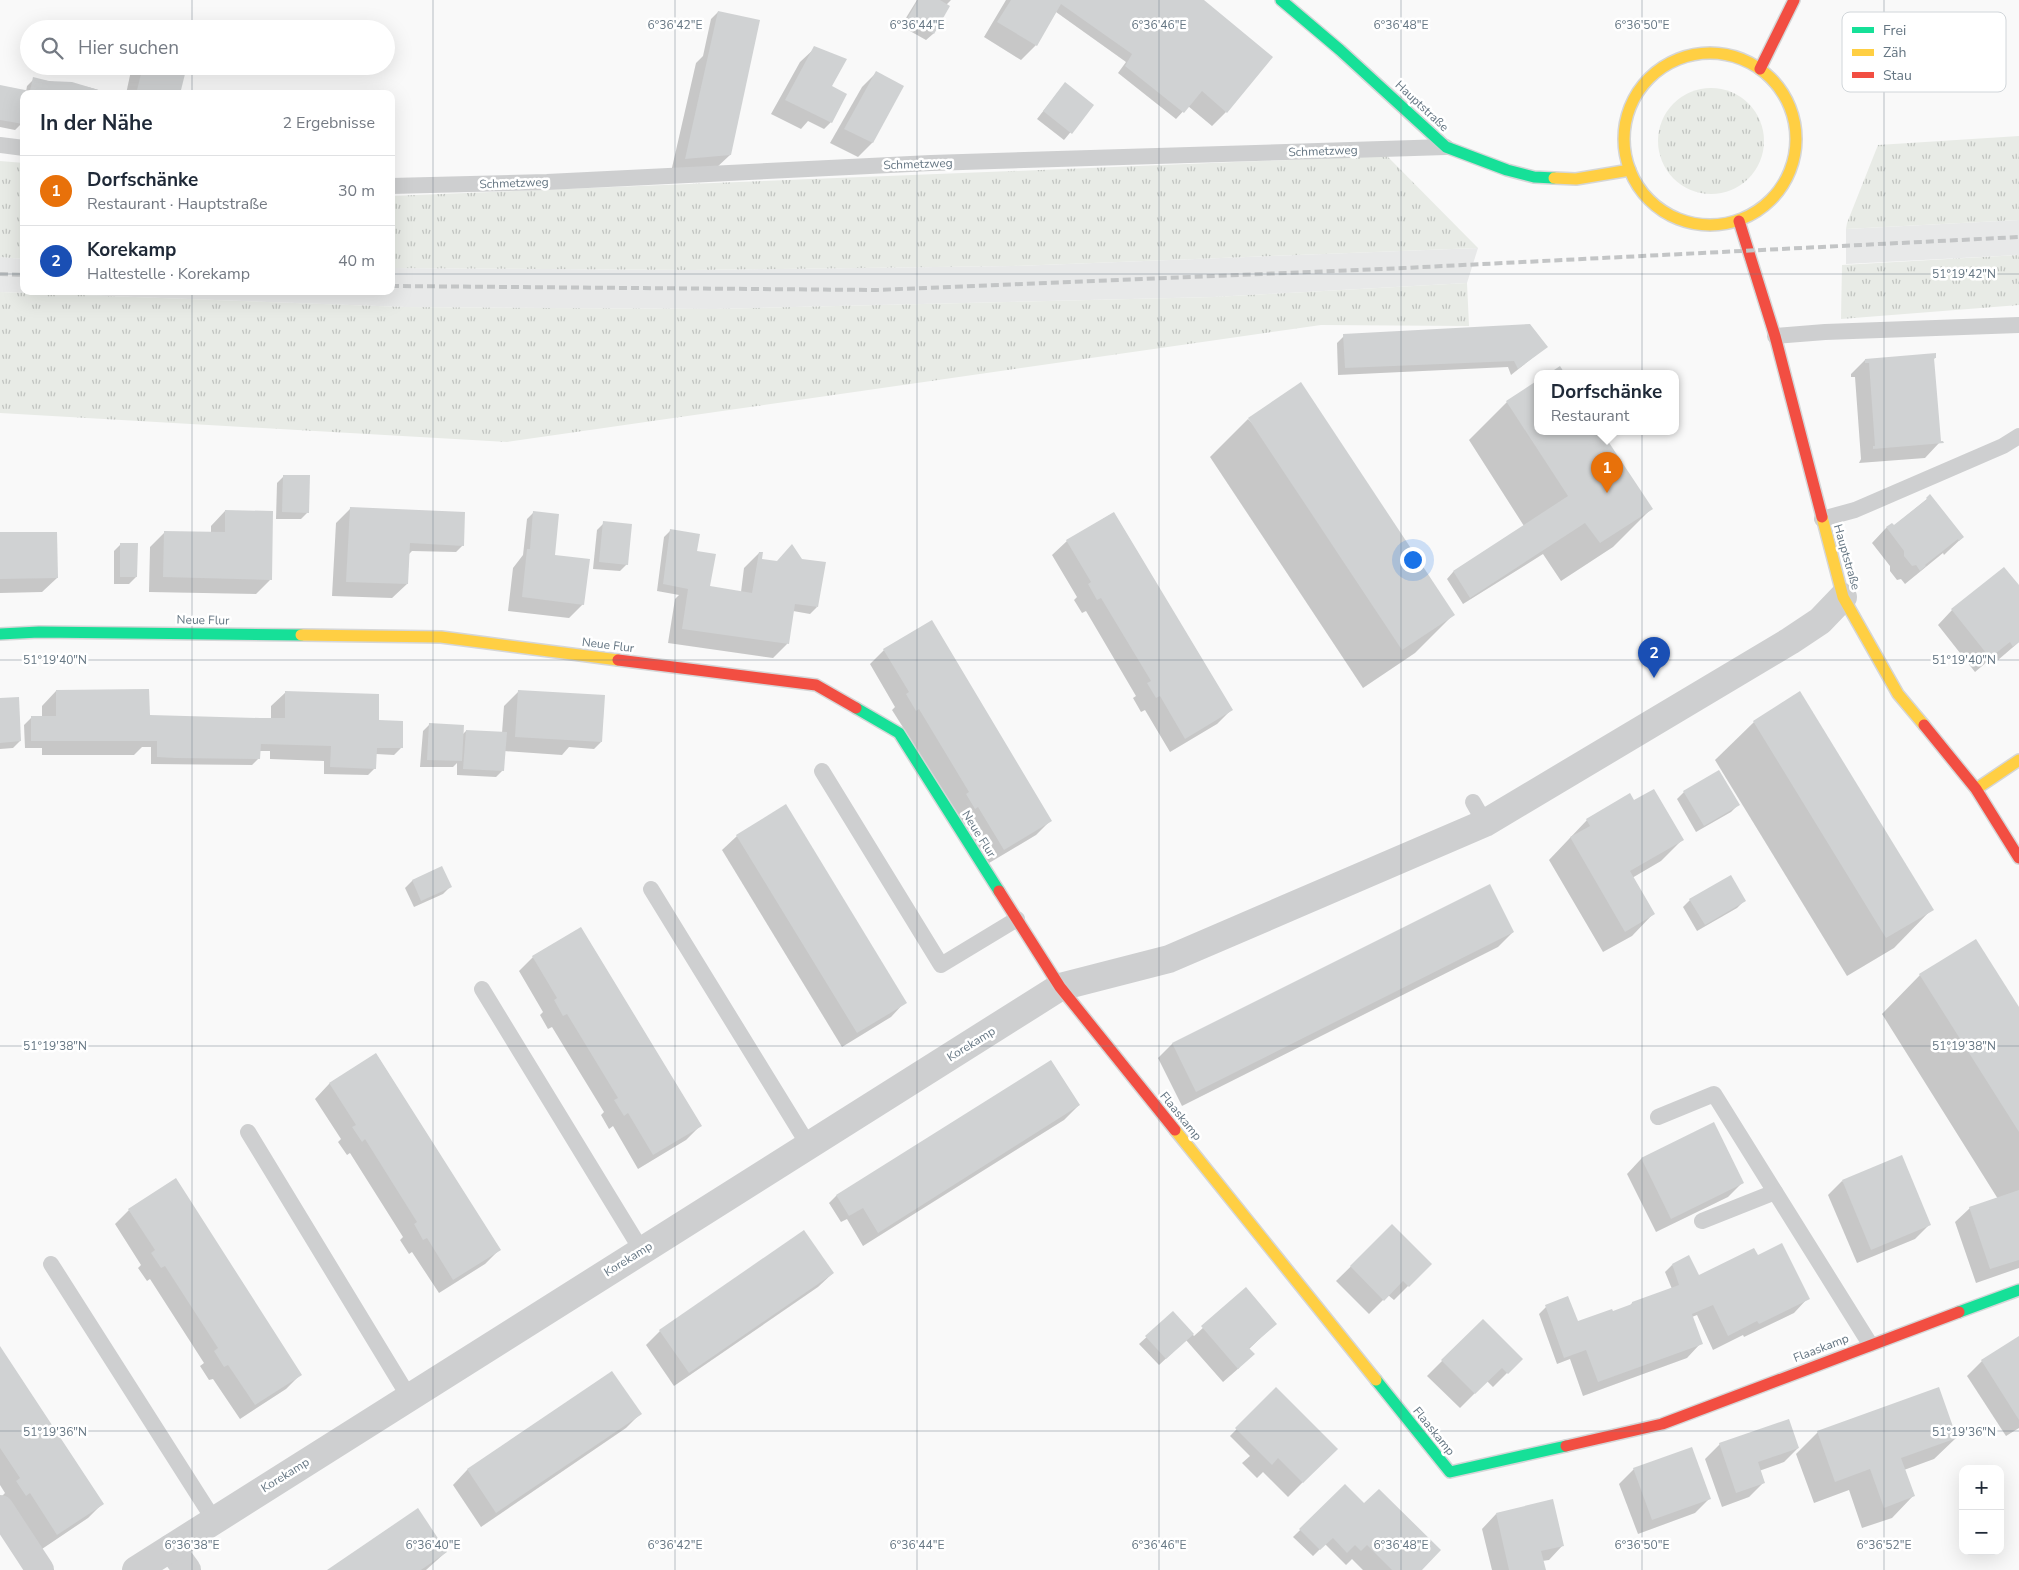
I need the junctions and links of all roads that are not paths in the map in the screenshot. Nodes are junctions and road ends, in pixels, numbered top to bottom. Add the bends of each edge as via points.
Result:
1 (1281, 0) edge
2 (1794, 0) edge
3 (1760, 69) junction
4 (0, 145) edge
5 (1446, 147) junction
6 (20, 148) edge
7 (1630, 170) junction
8 (395, 186) edge
9 (1739, 221) junction
10 (2019, 325) edge
11 (1775, 336) junction
12 (2019, 436) edge
13 (1822, 519) junction
14 (1843, 597) junction
15 (0, 634) edge
16 (2019, 760) edge
17 (822, 771) dead end
18 (1976, 789) junction
19 (2019, 858) edge
20 (651, 889) dead end
21 (1017, 919) junction
22 (1060, 987) junction
23 (482, 989) dead end
24 (1658, 1116) dead end
25 (248, 1132) dead end
26 (809, 1146) junction
27 (1775, 1192) junction
28 (1702, 1221) dead end
29 (642, 1251) junction
30 (51, 1264) dead end
31 (2019, 1290) edge
32 (1870, 1344) junction
33 (410, 1397) junction
34 (0, 1509) edge
35 (214, 1520) junction
36 (171, 1548) junction
37 (40, 1570) edge
38 (136, 1570) edge
39 (187, 1570) edge

1 - 5 street, Hauptstraße
2 - 3 street
3 - 7 street via 1746,60 1713,53 1696,54 1664,66 1640,89 1626,120 1625,154
3 - 9 street via 1786,96 1797,132 1796,150 1792,169 1771,201
4 - 6 lane
5 - 7 street, Hauptstraße via 1534,177 1576,179
5 - 8 lane, Schmetzweg via 931,163 547,182
7 - 9 street via 1650,201 1682,221 1701,225
9 - 11 street, Hauptstraße
10 - 11 lane
11 - 13 street, Hauptstraße
12 - 13 lane via 2003,446 1855,510
13 - 14 street, Hauptstraße
14 - 18 street, Hauptstraße via 1898,694
14 - 22 street, Korekamp via 1820,621 1790,641 1479,813 1169,959
15 - 21 street, Neue Flur via 441,637 816,685 899,733
16 - 18 street
17 - 21 lane via 941,965
18 - 19 street, Hauptstraße
20 - 26 lane
21 - 22 street, Neue Flur
22 - 26 street, Korekamp
22 - 32 street, Flaaskamp via 1450,1472 1662,1424
23 - 29 lane
24 - 27 lane via 1714,1094
25 - 33 lane
26 - 29 street, Korekamp
27 - 28 lane
27 - 32 lane
29 - 33 street, Korekamp
30 - 35 lane
31 - 32 street, Flaaskamp
33 - 35 street, Korekamp
34 - 37 street
35 - 36 street, Korekamp
36 - 38 street, Korekamp
36 - 39 street

